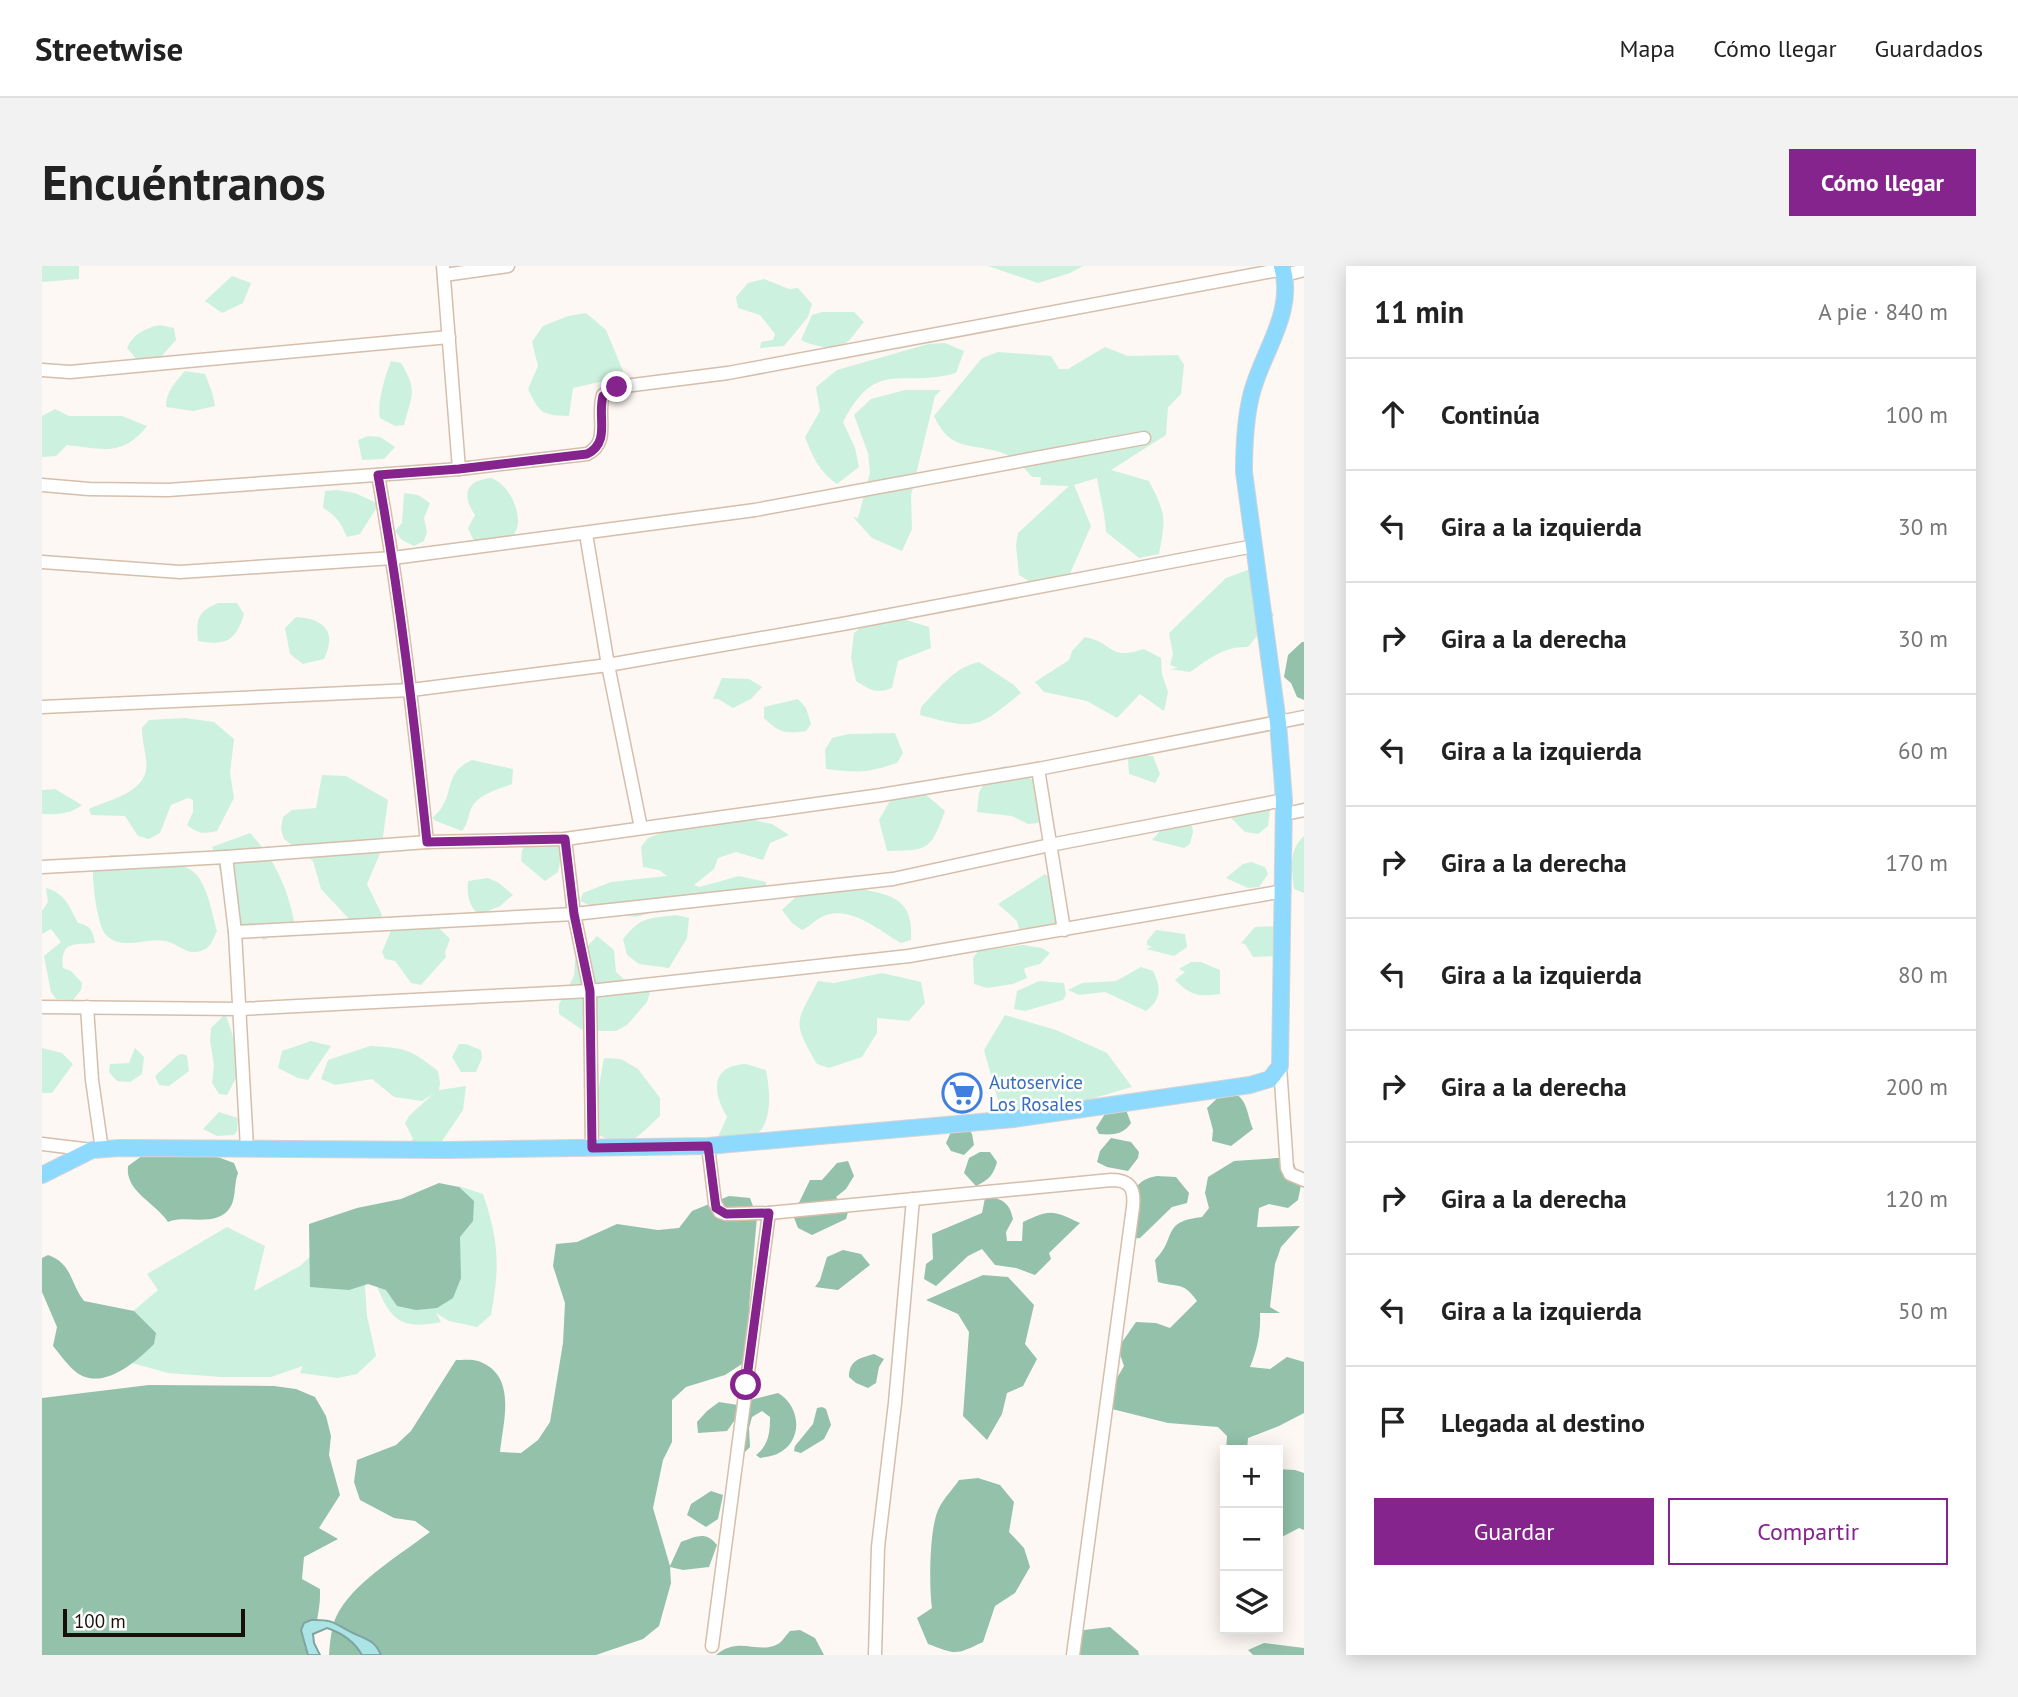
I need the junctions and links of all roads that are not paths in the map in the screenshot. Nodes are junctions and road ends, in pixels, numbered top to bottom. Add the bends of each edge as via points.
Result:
1 (508, 266) edge
2 (443, 270) edge
3 (1284, 270) edge
4 (1304, 270) edge
5 (449, 337) junction
6 (42, 370) edge
7 (1144, 438) dead end
8 (459, 469) junction
9 (378, 475) junction
10 (42, 485) edge
11 (586, 534) junction
12 (1254, 546) junction
13 (393, 558) junction
14 (42, 562) edge
15 (608, 665) junction
16 (411, 690) junction
17 (42, 707) edge
18 (1304, 717) edge
19 (1278, 723) junction
20 (1038, 769) junction
21 (1285, 807) junction
22 (1304, 810) edge
23 (641, 828) junction
24 (565, 839) junction
25 (427, 842) junction
26 (1050, 845) junction
27 (226, 857) junction
28 (42, 867) edge
29 (1284, 891) junction
30 (574, 914) junction
31 (1063, 930) junction
32 (235, 932) junction
33 (590, 991) junction
34 (42, 1007) edge
35 (87, 1007) junction
36 (240, 1009) junction
37 (1280, 1066) junction
38 (42, 1144) edge
39 (708, 1146) junction
40 (247, 1148) junction
41 (592, 1148) junction
42 (97, 1150) junction
43 (42, 1175) edge
44 (1304, 1180) edge
45 (913, 1199) junction
46 (769, 1213) junction
47 (712, 1646) dead end
48 (875, 1655) edge
49 (1073, 1655) edge

1 - 2 street
2 - 5 street
3 - 4 street
3 - 8 street via 728,373 617,387 603,396 601,440 594,451
3 - 12 main road via 1284,304 1251,397 1244,448
5 - 6 street via 70,372
5 - 8 street
7 - 11 street via 821,499
8 - 9 street
9 - 10 street via 168,490
9 - 13 street
11 - 13 street
11 - 15 street
12 - 15 street
12 - 19 main road
13 - 14 street via 180,572
13 - 16 street
15 - 16 street
15 - 23 street
16 - 17 street
16 - 25 street
18 - 19 street
19 - 20 street
19 - 21 main road
20 - 23 street
20 - 26 street
21 - 22 street
21 - 26 street
21 - 29 main road
23 - 24 street
24 - 25 street
24 - 30 street
25 - 27 street
26 - 30 street via 893,879
26 - 31 street
27 - 28 street
27 - 32 street
29 - 31 street
29 - 37 main road
30 - 32 street
30 - 33 street
31 - 33 street via 909,956
32 - 36 street
33 - 36 street
33 - 41 street
34 - 35 street
35 - 36 street
35 - 42 street
36 - 40 street
37 - 39 main road via 1270,1079 1250,1086 1014,1119
37 - 44 street via 1287,1168
38 - 42 street
39 - 41 main road
39 - 46 street via 716,1208 726,1214
40 - 41 main road
40 - 42 main road
42 - 43 main road
45 - 46 street
45 - 48 street via 878,1547
45 - 49 street via 1111,1180 1122,1180 1133,1190
46 - 47 street

